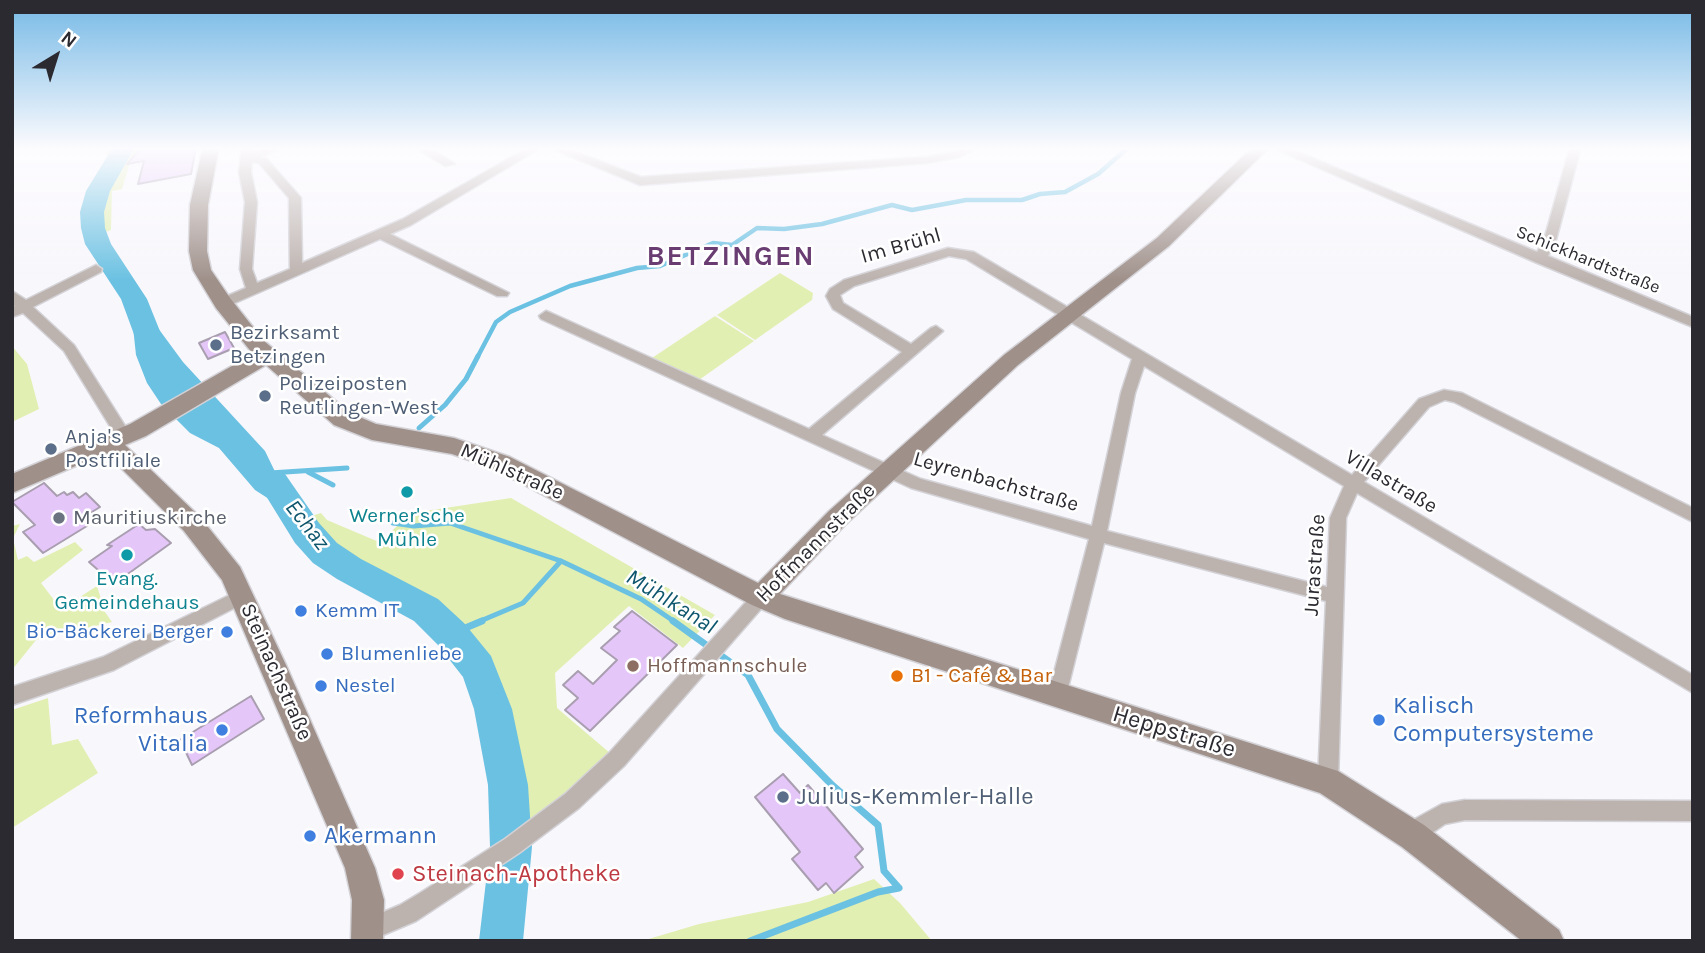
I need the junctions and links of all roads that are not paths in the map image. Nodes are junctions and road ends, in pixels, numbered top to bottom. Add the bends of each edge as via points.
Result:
1 (201, 191) edge
2 (249, 191) edge
3 (289, 191) edge
4 (461, 191) edge
5 (1216, 191) edge
6 (1381, 191) edge
7 (1564, 191) edge
8 (380, 234) junction
9 (1540, 259) junction
10 (96, 269) dead end
11 (296, 270) junction
12 (253, 289) junction
13 (502, 293) dead end
14 (12, 295) edge
15 (223, 303) junction
16 (19, 310) edge
17 (1068, 314) junction
18 (546, 316) dead end
19 (1693, 322) edge
20 (936, 331) dead end
21 (912, 351) junction
22 (266, 356) junction
23 (1140, 357) junction
24 (812, 435) junction
25 (117, 440) junction
26 (888, 471) junction
27 (12, 484) edge
28 (1353, 484) junction
29 (1693, 516) edge
30 (1098, 536) junction
31 (242, 596) junction
32 (1334, 596) junction
33 (761, 597) junction
34 (1693, 685) edge
35 (12, 696) edge
36 (1057, 696) junction
37 (1328, 781) junction
38 (1693, 811) edge
39 (1413, 836) junction
40 (367, 936) edge
41 (1548, 941) edge

1 - 15 street, Mühlstraße via 198,251 202,270
2 - 12 street via 246,269
3 - 11 street via 295,198
4 - 8 street
5 - 17 street, Hoffmannstraße via 1163,242
6 - 9 street, Schickhardtstraße
7 - 9 street
8 - 11 street
8 - 13 street
9 - 19 street, Schickhardtstraße
10 - 16 street
11 - 12 street
12 - 15 street
14 - 16 street
15 - 22 street, Mühlstraße
16 - 25 street via 69,348 110,413
17 - 21 street, Im Brühl via 962,252 886,271 835,292 834,301 844,311
17 - 23 street, Villastraße
17 - 26 street, Hoffmannstraße
18 - 24 street, Leyrenbachstraße
20 - 21 street
21 - 24 street
22 - 25 street
22 - 33 street, Mühlstraße via 352,424 491,458
23 - 28 street, Villastraße
23 - 30 street
24 - 26 street, Leyrenbachstraße
25 - 27 street
25 - 31 street, Steinachstraße via 198,531
26 - 30 street, Leyrenbachstraße via 917,484
26 - 33 street, Hoffmannstraße
28 - 29 street, Jurastraße via 1424,403 1444,394 1478,406
28 - 32 street, Jurastraße via 1338,518
28 - 34 street, Villastraße
30 - 32 street, Leyrenbachstraße
30 - 36 street
31 - 35 street via 108,664
31 - 40 street, Steinachstraße via 360,868 368,900
32 - 37 street, Jurastraße
33 - 36 street, Heppstraße
33 - 40 street, Hoffmannstraße via 617,759 557,814 478,869
36 - 37 street, Heppstraße
37 - 39 street, Heppstraße
38 - 39 street via 1465,810 1442,814
39 - 41 street, Heppstraße

